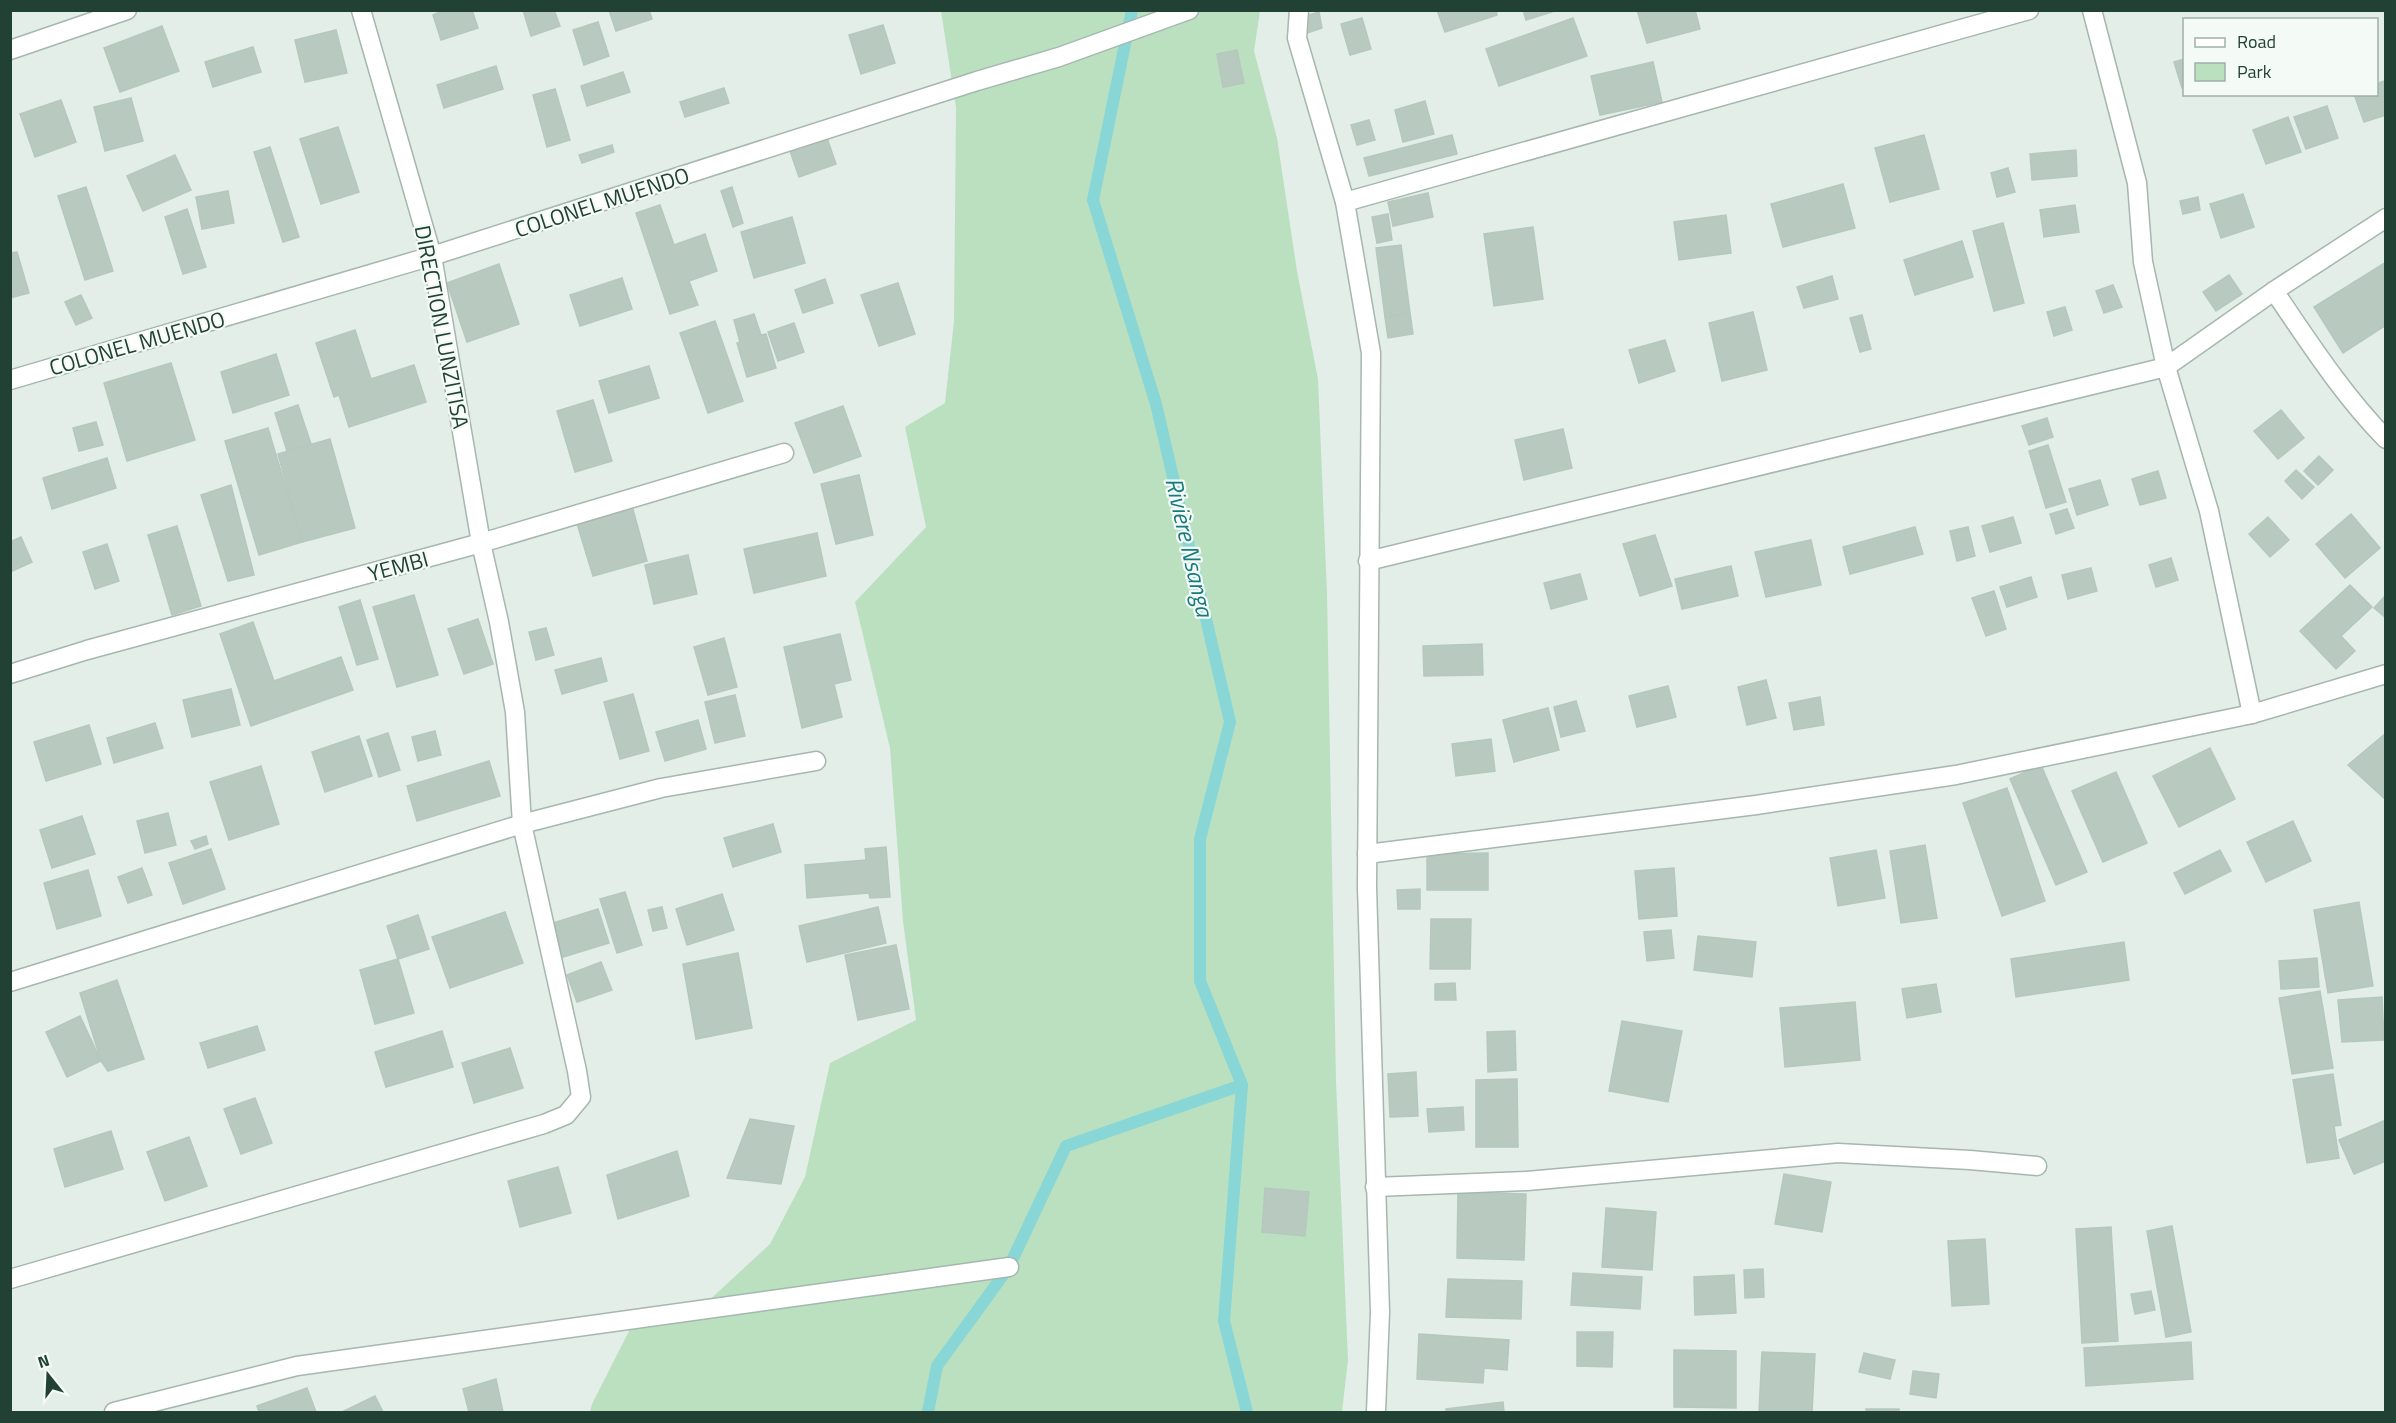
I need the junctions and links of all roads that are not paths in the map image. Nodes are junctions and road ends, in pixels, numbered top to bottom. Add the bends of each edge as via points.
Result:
1 (127, 10) edge
2 (361, 10) edge
3 (1188, 10) edge
4 (1299, 10) edge
5 (2029, 10) edge
6 (2092, 10) edge
7 (10, 50) edge
8 (1345, 202) junction
9 (2385, 218) edge
10 (432, 256) junction
11 (2274, 291) junction
12 (2166, 366) junction
13 (10, 380) edge
14 (2385, 439) edge
15 (784, 453) dead end
16 (481, 543) junction
17 (1368, 561) junction
18 (10, 674) edge
19 (2385, 674) edge
20 (2252, 714) junction
21 (816, 761) dead end
22 (522, 824) junction
23 (1367, 854) junction
24 (10, 982) edge
25 (2037, 1166) dead end
26 (1375, 1187) junction
27 (1009, 1267) dead end
28 (10, 1279) edge
29 (114, 1413) edge
30 (1376, 1413) edge

1 - 7 street
2 - 10 street, DIRECTION LUNZITISA
3 - 10 street, COLONEL MUENDO via 1059,57
4 - 8 street via 1297,38
5 - 8 street
6 - 12 street via 2138,183 2143,262
8 - 17 street via 1371,353
9 - 11 street
10 - 13 street, COLONEL MUENDO
10 - 16 street, DIRECTION LUNZITISA
11 - 12 street
11 - 14 street via 2325,366
12 - 17 street
12 - 20 street via 2209,511
15 - 16 street, YEMBI
16 - 18 street, YEMBI
16 - 22 street, DIRECTION LUNZITISA via 515,712
17 - 23 street
19 - 20 street
20 - 23 street via 1956,775 1756,805
21 - 22 street via 661,788
22 - 24 street
22 - 28 street, DIRECTION LUNZITISA via 581,1097 566,1115
23 - 26 street
25 - 26 street via 1838,1153 1527,1181
26 - 30 street via 1380,1312
27 - 29 street via 297,1366

